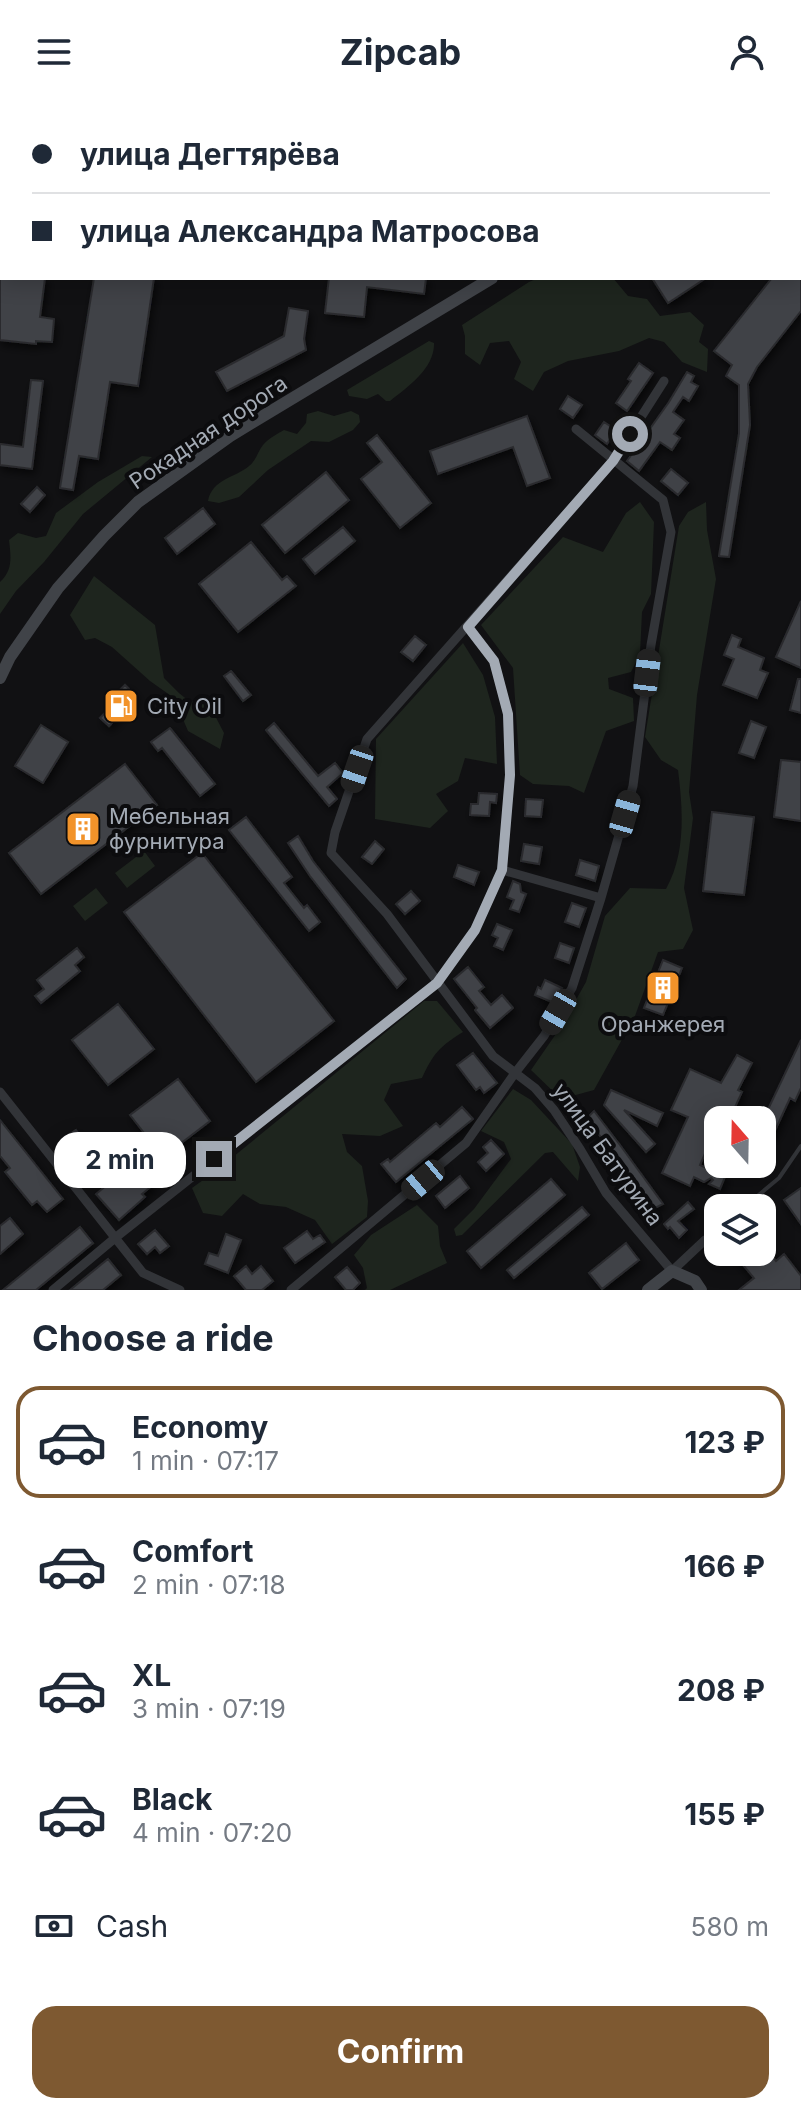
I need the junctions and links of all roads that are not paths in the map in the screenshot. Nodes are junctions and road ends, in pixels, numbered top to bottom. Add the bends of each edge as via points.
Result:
1 (489, 280) edge
2 (664, 381) dead end
3 (576, 429) dead end
4 (613, 461) junction
5 (468, 627) junction
6 (0, 678) edge
7 (502, 870) junction
8 (601, 898) junction
9 (437, 983) junction
10 (515, 1073) junction
11 (0, 1092) edge
12 (801, 1146) edge
13 (760, 1194) edge
14 (115, 1238) junction
15 (704, 1241) edge
16 (672, 1271) junction
17 (53, 1290) edge
18 (180, 1290) edge
19 (291, 1290) edge
20 (648, 1290) edge
21 (701, 1290) edge

1 - 6 main road, Рокадная дорога via 230,436 138,502 58,588
2 - 4 street
3 - 4 street
4 - 5 street
4 - 8 street via 663,500 671,532 633,786
5 - 7 street via 494,661 508,714 510,775
5 - 9 street, улица Батурина via 367,739 331,853 387,914
7 - 8 street
7 - 9 street via 475,930
8 - 10 street via 572,988
9 - 10 street, улица Батурина via 493,1056
9 - 14 street
10 - 16 street, улица Батурина via 554,1110 606,1193
10 - 19 street via 466,1143
11 - 14 street
12 - 13 lane via 779,1178
14 - 17 street
14 - 18 street via 143,1273
15 - 16 street
16 - 20 main road
16 - 21 main road, улица Батурина via 695,1281

